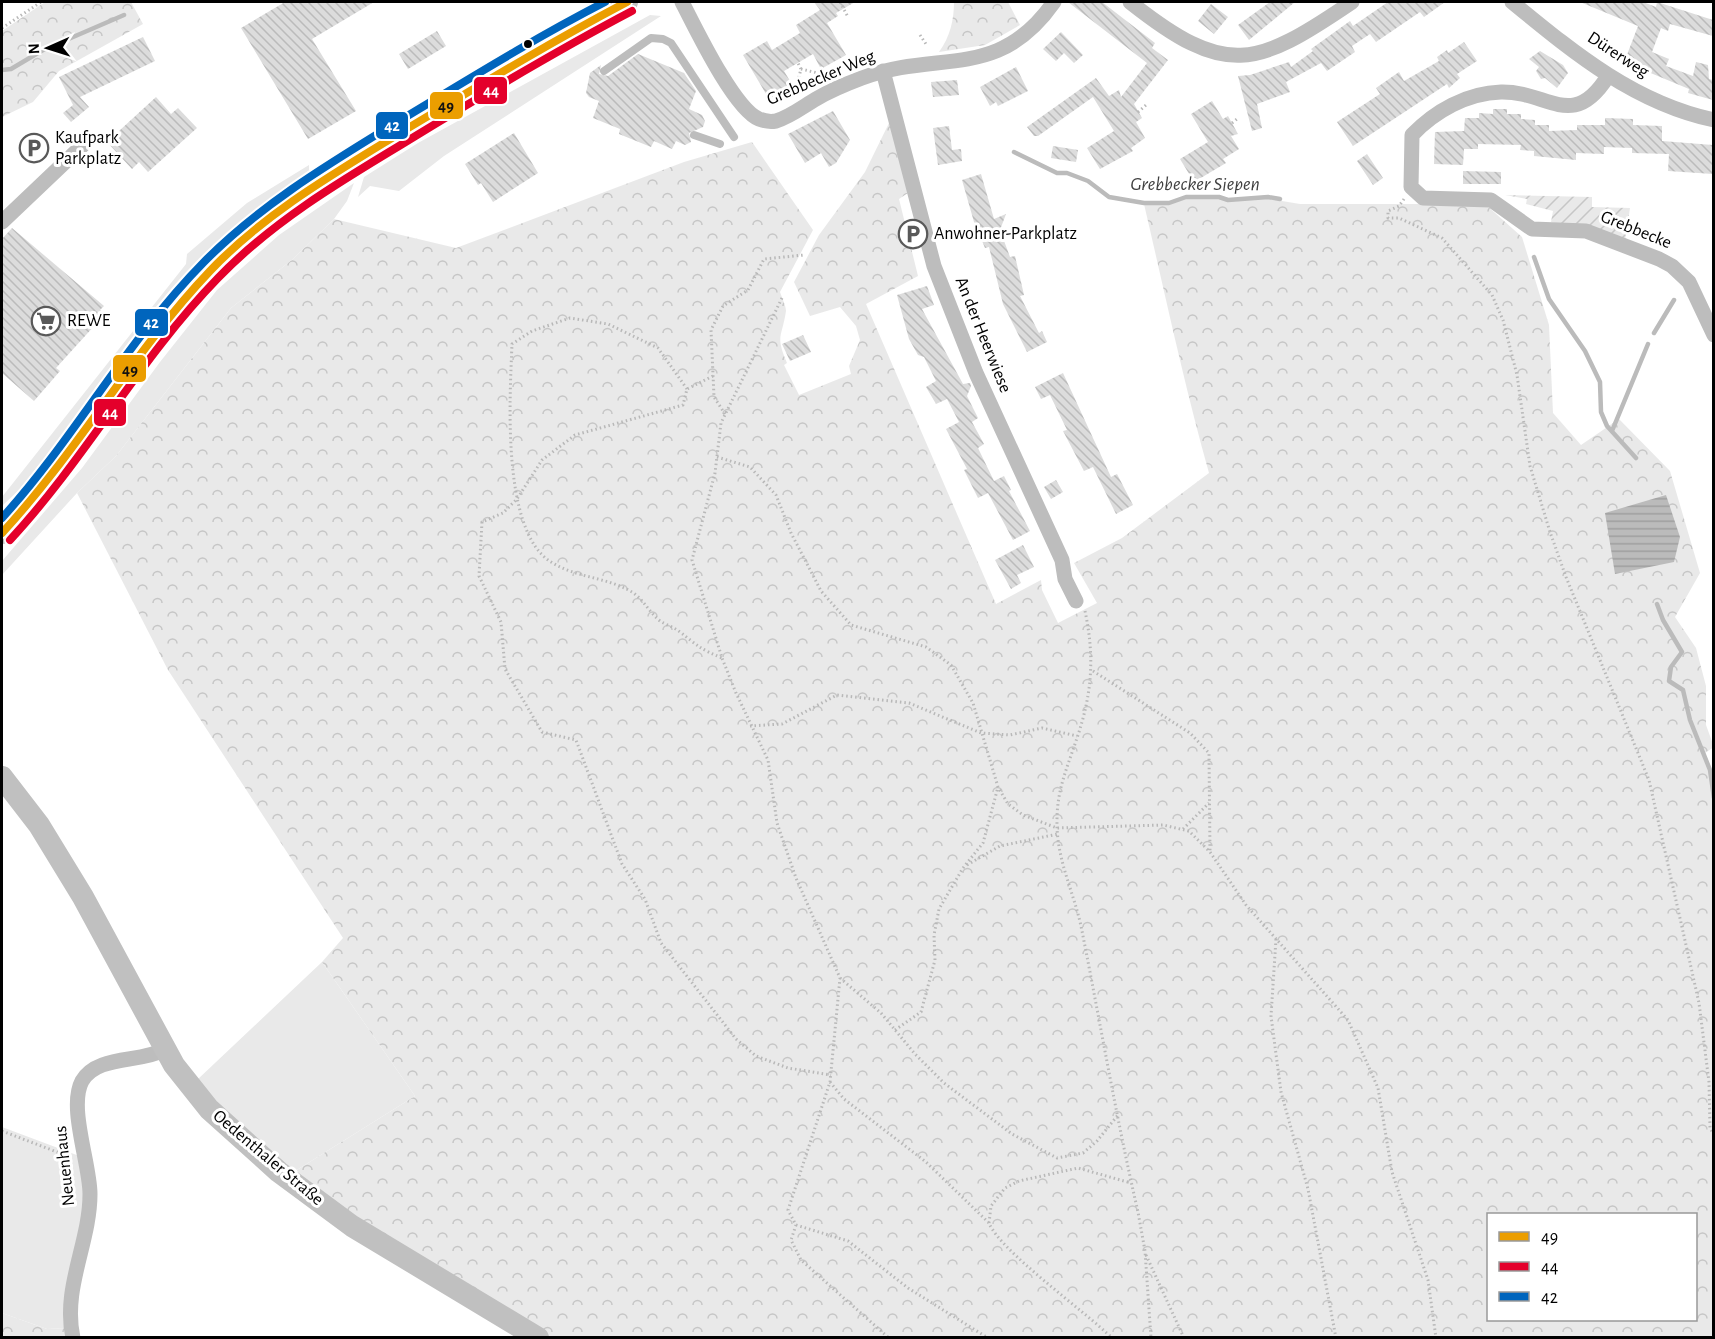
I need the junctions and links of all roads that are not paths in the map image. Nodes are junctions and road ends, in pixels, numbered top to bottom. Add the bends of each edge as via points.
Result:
1 (627, 2) edge
2 (682, 2) edge
3 (1054, 2) edge
4 (1130, 2) edge
5 (1352, 2) edge
6 (1512, 2) edge
7 (604, 71) dead end
8 (883, 71) junction
9 (1608, 76) junction
10 (1713, 120) edge
11 (694, 135) dead end
12 (734, 137) dead end
13 (720, 144) dead end
14 (83, 145) dead end
15 (2, 222) edge
16 (1713, 335) edge
17 (2, 533) edge
18 (1081, 605) road end
19 (2, 777) edge
20 (164, 1050) junction
21 (73, 1338) edge
22 (538, 1338) edge

1 - 17 main road via 394,136 251,233 210,271 169,318 49,482
2 - 8 street, Grebbecker Weg via 729,84 746,110 757,118 777,121 830,91
3 - 8 street, Grebbecker Weg via 1025,34 1002,50 972,59
4 - 5 street via 1195,47 1229,55 1262,53 1282,46
6 - 9 street, Dürerweg
7 - 12 lane via 651,38 671,43
8 - 18 street, An der Heerwiese via 934,266 976,373 1062,560 1065,579
9 - 10 street, Dürerweg via 1660,103
9 - 16 street, Grebbecke via 1591,99 1570,106 1503,92 1466,98 1449,106 1412,135 1411,186 1423,198 1491,201 1532,229 1586,231 1659,259 1689,282
11 - 13 lane
14 - 15 street
19 - 20 main road, Oedenthaler Straße via 34,818 83,897
20 - 21 street, Neuenhaus via 152,1056 105,1063 90,1071 79,1089 90,1205 71,1293
20 - 22 main road, Oedenthaler Straße via 209,1109 279,1172 378,1244

